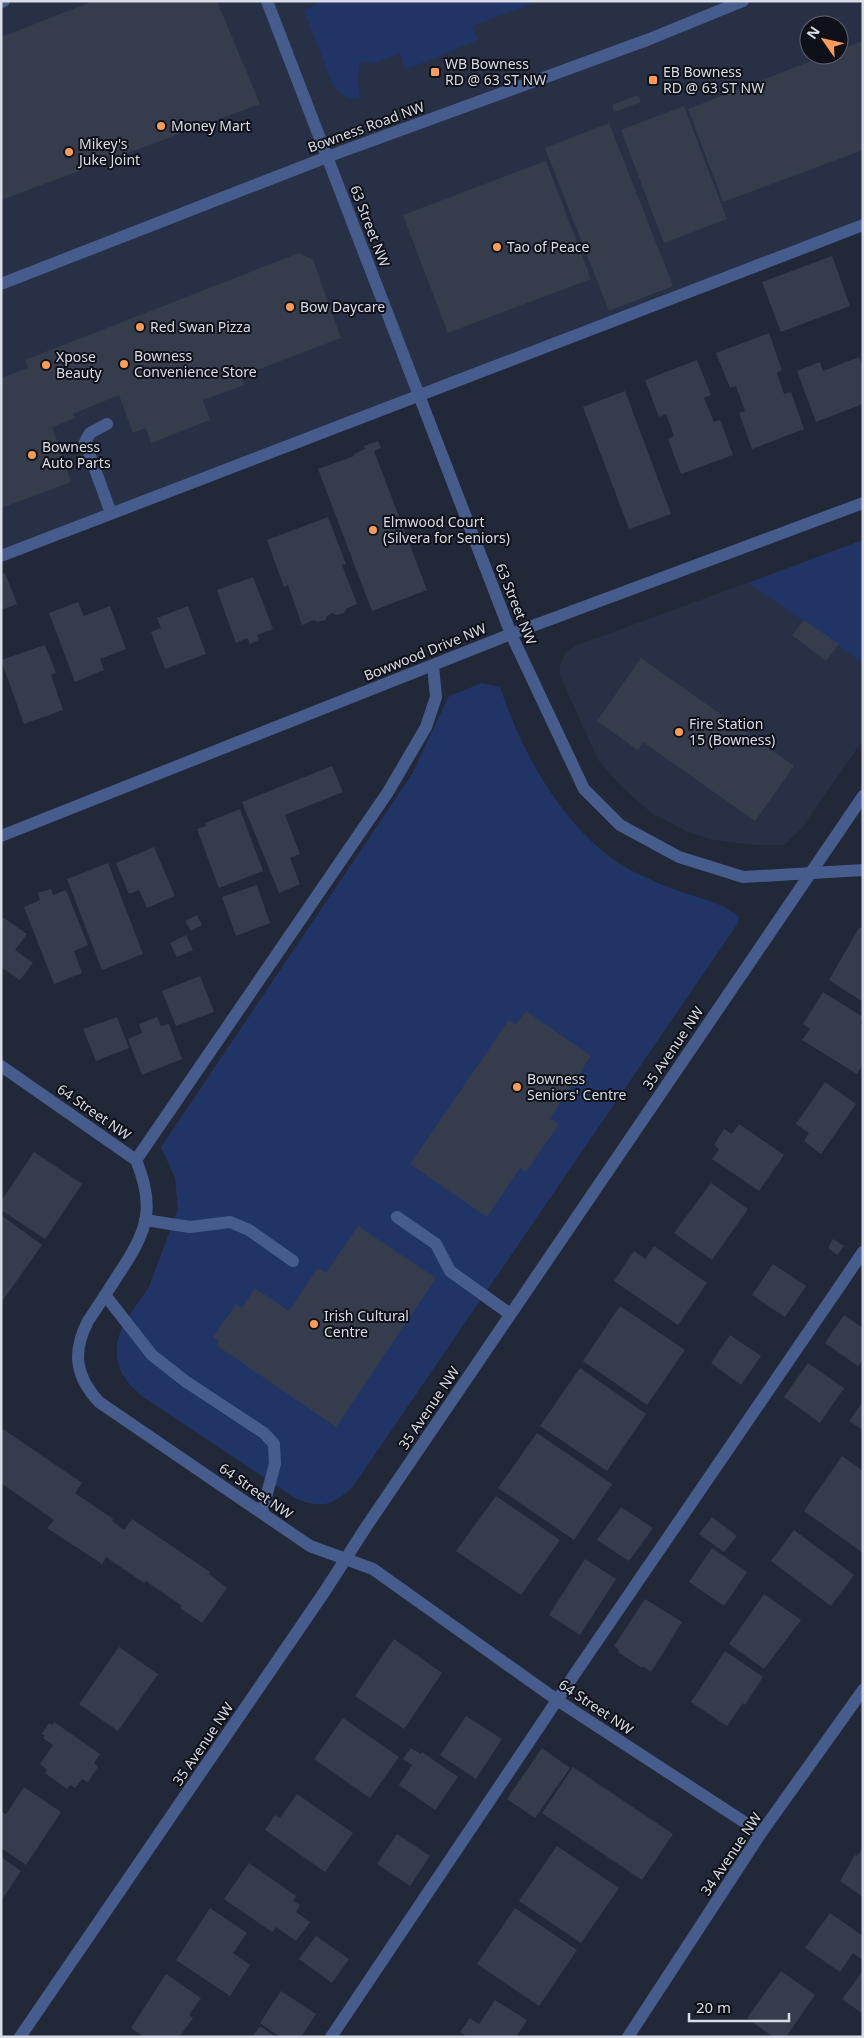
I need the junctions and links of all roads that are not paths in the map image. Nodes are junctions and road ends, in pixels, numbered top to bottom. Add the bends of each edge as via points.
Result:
1 (267, 1) edge
2 (743, 1) edge
3 (326, 157) junction
4 (863, 225) edge
5 (1, 284) edge
6 (420, 396) junction
7 (107, 424) dead end
8 (863, 503) edge
9 (111, 512) junction
10 (1, 556) edge
11 (511, 634) junction
12 (433, 666) junction
13 (863, 796) edge
14 (1, 836) edge
15 (863, 870) edge
16 (811, 872) junction
17 (1, 1066) edge
18 (136, 1160) junction
19 (396, 1217) dead end
20 (145, 1220) junction
21 (863, 1252) edge
22 (293, 1261) dead end
23 (105, 1295) junction
24 (510, 1314) junction
25 (262, 1512) junction
26 (345, 1558) junction
27 (863, 1690) edge
28 (557, 1700) junction
29 (761, 1834) junction
30 (20, 2037) edge
31 (330, 2037) edge
32 (628, 2037) edge

1 - 3 street, 63 Street NW
2 - 3 street, Bowness Road NW via 648,40
3 - 5 street, Bowness Road NW
3 - 6 street, 63 Street NW
4 - 6 street
6 - 9 street
6 - 11 street, 63 Street NW
7 - 9 street via 90,433 85,442
8 - 11 street, Bowwood Drive NW
9 - 10 street
11 - 12 street, Bowwood Drive NW
11 - 16 street, 63 Street NW via 584,789 620,825 679,857 743,877
12 - 14 street, Bowwood Drive NW
12 - 18 street via 436,697 426,727 388,792
13 - 16 street, 35 Avenue NW
15 - 16 street, 63 Street NW
16 - 24 street, 35 Avenue NW
17 - 18 street, 64 Street NW
18 - 20 street, 64 Street NW via 147,1196
19 - 24 street via 436,1244 450,1271
20 - 22 street via 190,1227 230,1222 249,1230
20 - 23 street, 64 Street NW via 138,1245
21 - 28 street
23 - 25 street via 152,1355 264,1433 274,1444 275,1464
23 - 25 street, 64 Street NW via 81,1335 78,1350 78,1365 89,1391 99,1402
24 - 26 street, 35 Avenue NW
25 - 26 street, 64 Street NW via 310,1546
26 - 28 street, 64 Street NW via 372,1569
26 - 30 street, 35 Avenue NW
27 - 29 street, 34 Avenue NW
28 - 29 street, 64 Street NW
28 - 31 street
29 - 32 street, 34 Avenue NW

